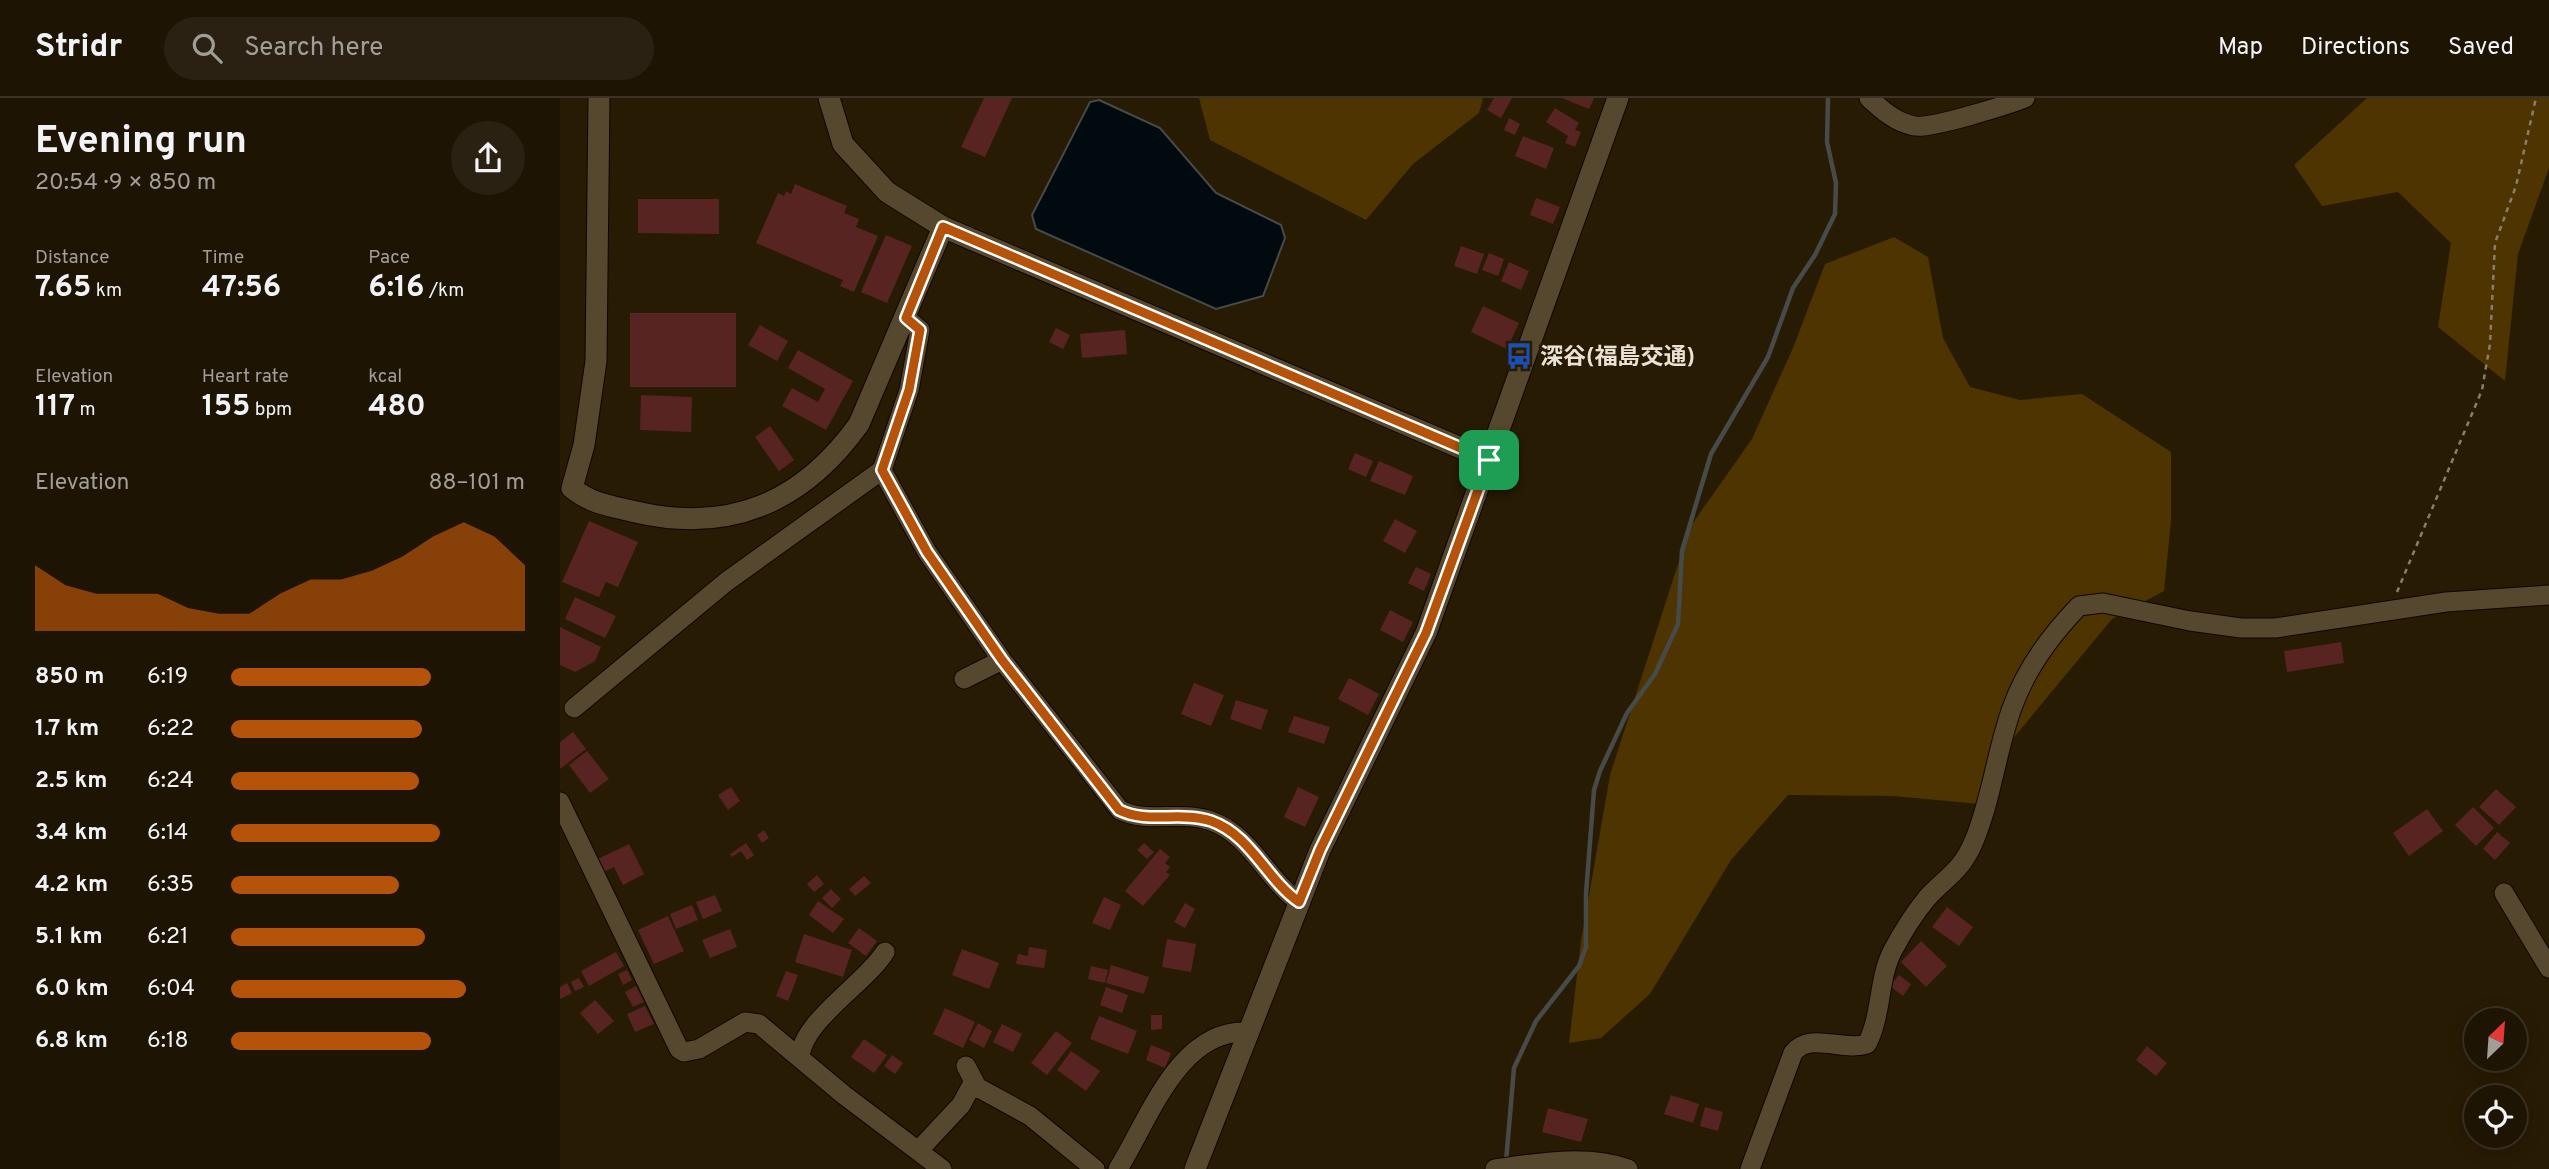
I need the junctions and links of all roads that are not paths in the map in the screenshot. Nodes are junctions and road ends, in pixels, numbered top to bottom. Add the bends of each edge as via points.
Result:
1 (599, 98) edge
2 (829, 98) edge
3 (1618, 98) edge
4 (1869, 98) edge
5 (2025, 98) edge
6 (943, 227) junction
7 (906, 318) junction
8 (1489, 460) junction
9 (882, 470) junction
10 (2549, 595) edge
11 (1002, 660) junction
12 (964, 679) dead end
13 (574, 708) dead end
14 (560, 802) edge
15 (2504, 893) dead end
16 (1299, 902) junction
17 (885, 952) dead end
18 (2549, 968) edge
19 (1247, 1032) junction
20 (800, 1057) junction
21 (918, 1151) junction
22 (942, 1169) edge
23 (1095, 1169) edge
24 (1118, 1169) edge
25 (1195, 1169) edge
26 (1495, 1169) edge
27 (1628, 1169) edge
28 (1750, 1169) edge

1 - 7 street via 596,361 572,488 587,500 668,519 716,519 761,507 802,485 841,449 859,424
2 - 6 street via 843,144 887,192
3 - 8 street
4 - 5 street via 1892,118 1916,127
6 - 7 street
6 - 8 street
7 - 9 street via 920,330 909,390
8 - 16 street via 1426,633
9 - 11 street via 927,552
9 - 13 street via 726,582
10 - 28 street via 2389,609 2303,625 2241,628 2102,603 2079,606 2042,647 2012,706 1989,802 1964,860 1910,920 1890,955 1875,1029 1867,1044 1840,1047 1808,1041 1800,1045 1793,1053
11 - 12 street
11 - 16 street via 1119,810 1141,817 1176,815 1211,821 1236,835 1280,889
14 - 20 street via 679,1049 699,1049 736,1025 753,1021
15 - 18 street
16 - 19 street
17 - 20 street via 813,1029
19 - 24 street via 1229,1033 1190,1056 1153,1102
19 - 25 street
20 - 21 street
21 - 22 street
21 - 23 street via 961,1105 970,1074 993,1098 1030,1116
26 - 27 street via 1589,1162

